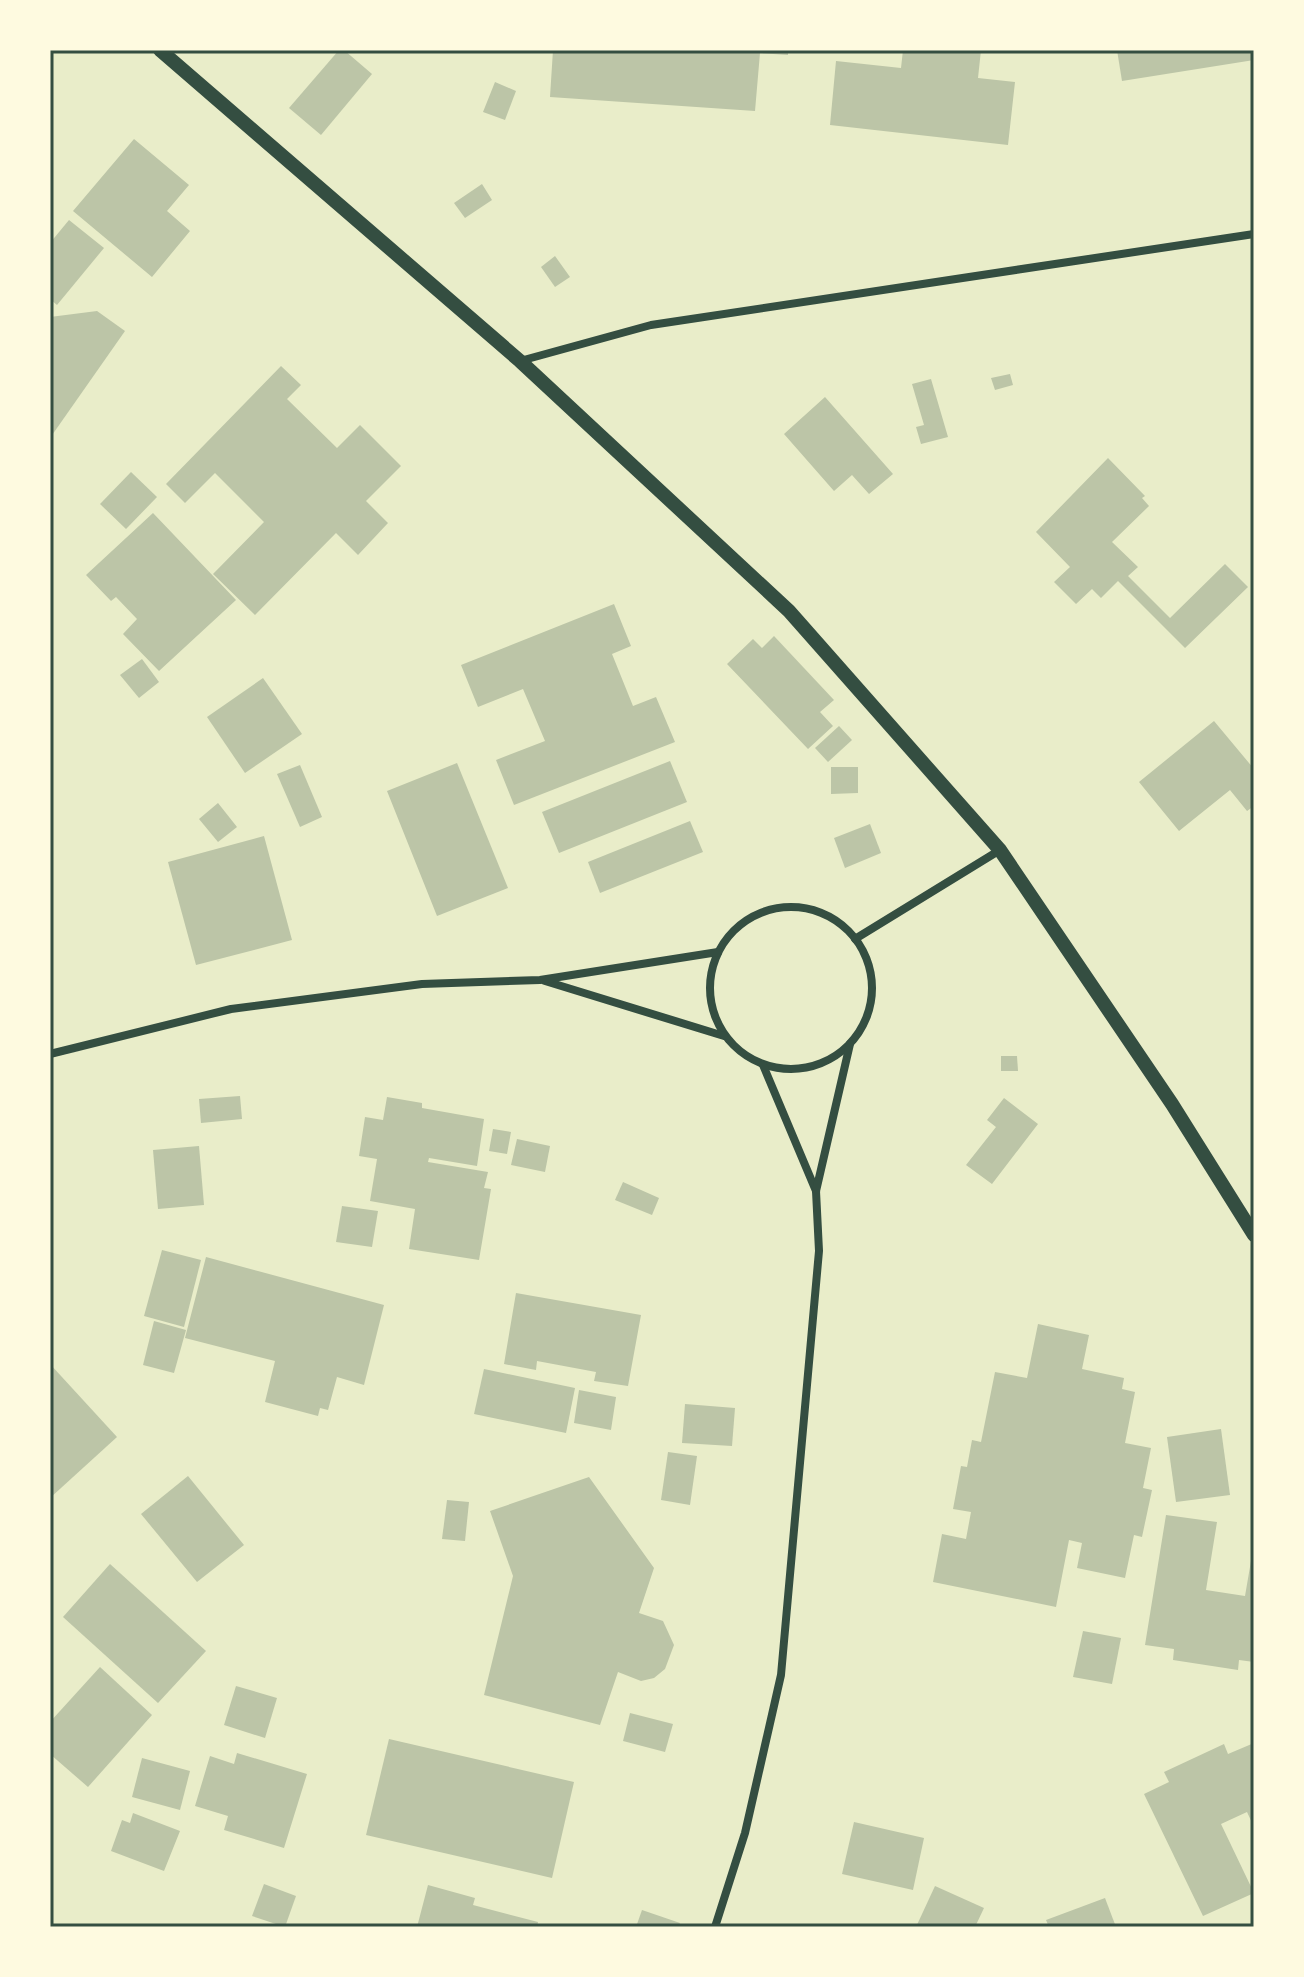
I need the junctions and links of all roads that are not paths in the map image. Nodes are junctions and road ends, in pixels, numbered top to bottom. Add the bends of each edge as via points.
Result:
1 (160, 50) edge
2 (1254, 234) edge
3 (520, 361) junction
4 (1000, 850) junction
5 (855, 939) junction
6 (718, 952) junction
7 (540, 980) junction
8 (724, 1036) junction
9 (850, 1044) junction
10 (50, 1054) edge
11 (763, 1065) junction
12 (816, 1191) junction
13 (1254, 1235) edge
14 (715, 1927) edge

1 - 3 street
2 - 3 street via 651,325
3 - 4 street via 789,611
4 - 5 street
4 - 13 street
5 - 6 street via 835,920 809,909 782,908 756,915 734,930
5 - 9 street via 868,964 872,992 866,1020
6 - 7 street
6 - 8 street via 709,980 712,1009
7 - 8 street
7 - 10 street via 422,984 231,1009
8 - 11 street
9 - 11 street via 824,1063 794,1070
9 - 12 street
11 - 12 street
12 - 14 street via 819,1251 781,1675 745,1833

